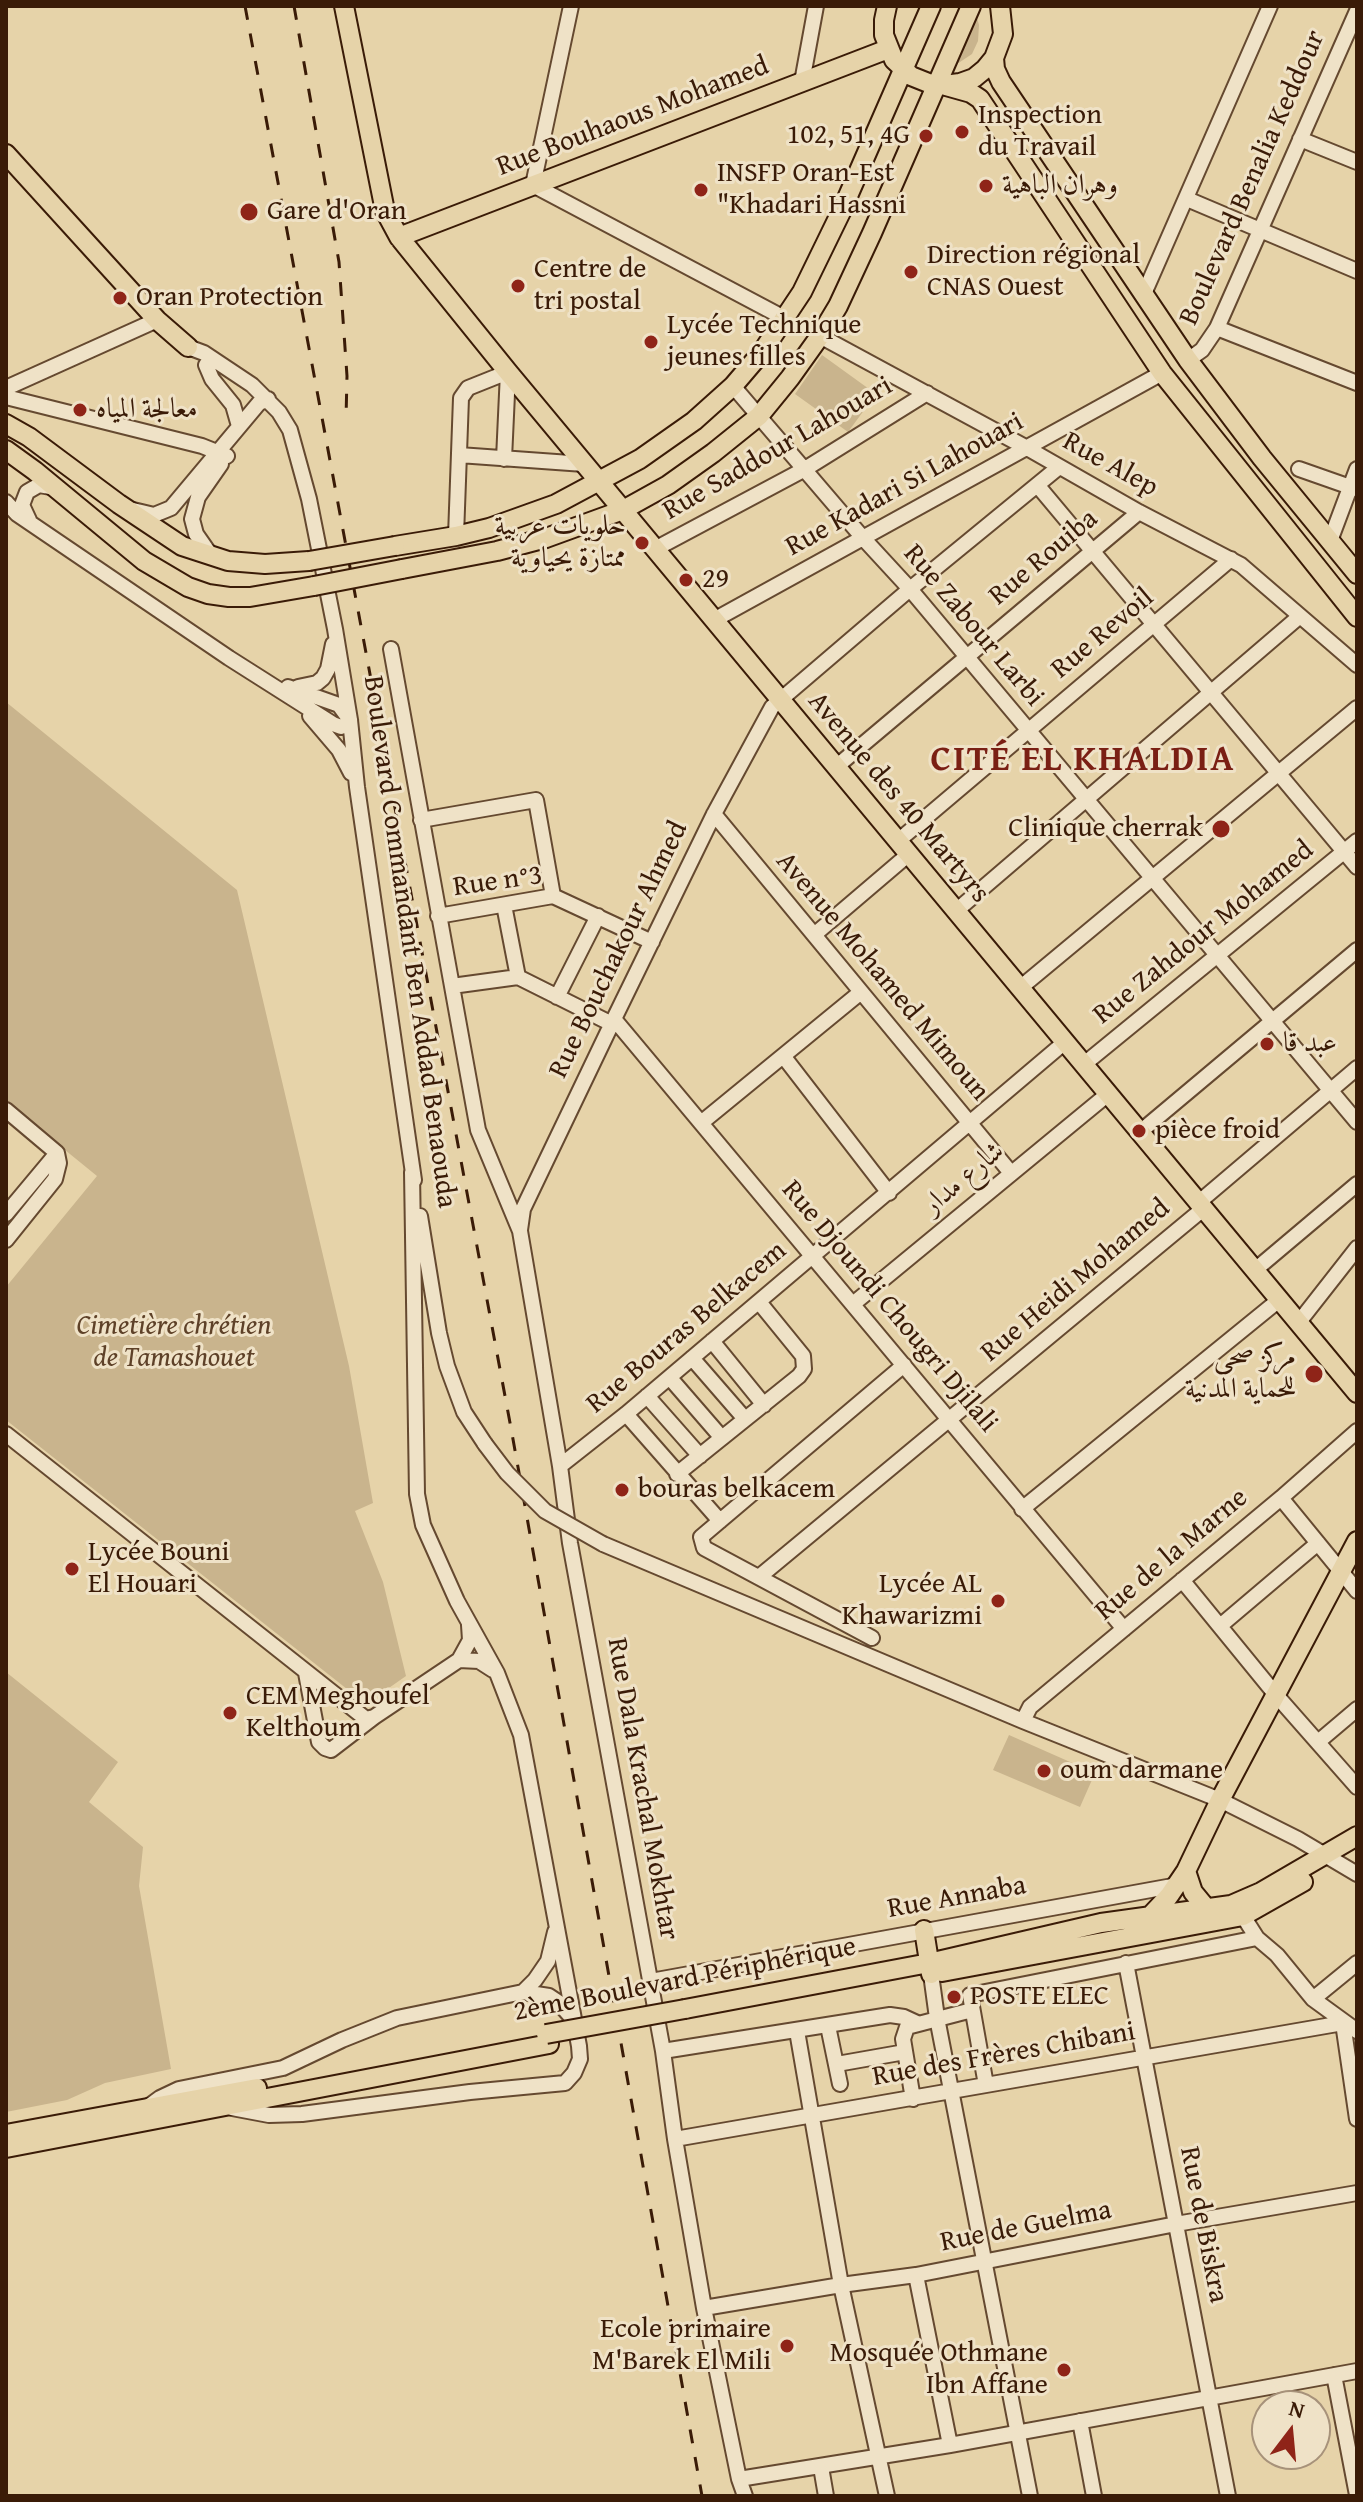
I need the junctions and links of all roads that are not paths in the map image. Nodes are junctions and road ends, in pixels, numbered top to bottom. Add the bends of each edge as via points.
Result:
1 (344, 6) edge
2 (571, 6) edge
3 (816, 6) edge
4 (887, 6) edge
5 (931, 6) edge
6 (971, 6) edge
7 (1270, 6) edge
8 (1002, 7) edge
9 (1357, 11) edge
10 (1350, 46) edge
11 (888, 49) junction
12 (994, 58) junction
13 (903, 70) junction
14 (802, 82) junction
15 (941, 86) junction
16 (1300, 139) junction
17 (1357, 162) edge
18 (9, 164) edge
19 (533, 185) junction
20 (1187, 199) junction
21 (1259, 231) junction
22 (399, 237) junction
23 (1357, 271) edge
24 (1143, 296) junction
25 (786, 319) junction
26 (157, 320) junction
27 (1217, 328) junction
28 (820, 336) junction
29 (188, 347) junction
30 (1188, 360) junction
31 (206, 365) junction
32 (508, 372) junction
33 (1162, 373) junction
34 (1357, 383) edge
35 (733, 386) junction
36 (6, 388) edge
37 (927, 393) junction
38 (6, 397) edge
39 (264, 403) junction
40 (759, 416) junction
41 (6, 424) edge
42 (239, 426) junction
43 (1027, 448) junction
44 (6, 450) edge
45 (224, 450) junction
46 (459, 455) junction
47 (504, 459) junction
48 (584, 464) junction
49 (1059, 467) junction
50 (805, 469) junction
51 (1299, 469) dead end
52 (1357, 469) edge
53 (599, 483) junction
54 (1038, 486) junction
55 (56, 488) junction
56 (1353, 488) edge
57 (6, 502) edge
58 (119, 504) junction
59 (623, 510) junction
60 (1139, 512) junction
61 (32, 523) junction
62 (456, 536) junction
63 (863, 538) junction
64 (1330, 541) junction
65 (655, 549) junction
66 (1093, 551) junction
67 (212, 558) junction
68 (1231, 559) junction
69 (1357, 574) edge
70 (910, 589) junction
71 (1300, 616) junction
72 (1357, 617) edge
73 (714, 620) junction
74 (1155, 625) junction
75 (335, 629) junction
76 (391, 649) dead end
77 (966, 657) junction
78 (1357, 665) edge
79 (270, 682) junction
80 (288, 687) junction
81 (1212, 693) junction
82 (779, 700) junction
83 (1357, 708) edge
84 (350, 720) junction
85 (1028, 730) junction
86 (836, 767) junction
87 (1278, 774) junction
88 (357, 787) junction
89 (1086, 799) junction
90 (714, 814) junction
91 (421, 820) junction
92 (1357, 841) edge
93 (904, 848) junction
94 (1344, 851) junction
95 (1357, 867) edge
96 (1152, 878) junction
97 (553, 896) junction
98 (504, 905) junction
99 (956, 911) junction
100 (438, 916) junction
101 (598, 916) junction
102 (814, 935) junction
103 (652, 942) junction
104 (1357, 950) edge
105 (1217, 956) junction
106 (518, 977) junction
107 (452, 986) junction
108 (1020, 988) junction
109 (861, 992) junction
110 (557, 997) junction
111 (1272, 1020) junction
112 (613, 1021) junction
113 (1065, 1042) junction
114 (784, 1057) junction
115 (1083, 1065) junction
116 (1357, 1068) edge
117 (1331, 1090) junction
118 (1108, 1094) junction
119 (6, 1110) edge
120 (1357, 1122) edge
121 (701, 1123) junction
122 (971, 1124) junction
123 (1140, 1132) junction
124 (57, 1153) junction
125 (412, 1172) junction
126 (1011, 1173) junction
127 (1357, 1184) edge
128 (6, 1186) edge
129 (889, 1193) junction
130 (19, 1197) junction
131 (1200, 1206) junction
132 (33, 1207) junction
133 (6, 1214) edge
134 (520, 1231) junction
135 (6, 1240) edge
136 (1357, 1248) edge
137 (813, 1257) junction
138 (1255, 1270) junction
139 (1279, 1300) junction
140 (759, 1302) junction
141 (853, 1304) junction
142 (1299, 1322) junction
143 (712, 1341) junction
144 (692, 1358) junction
145 (904, 1365) junction
146 (670, 1378) junction
147 (1357, 1393) edge
148 (647, 1396) junction
149 (764, 1405) junction
150 (626, 1414) junction
151 (745, 1419) junction
152 (950, 1419) junction
153 (1357, 1431) edge
154 (6, 1434) edge
155 (722, 1438) junction
156 (700, 1456) junction
157 (560, 1466) junction
158 (677, 1474) junction
159 (1281, 1498) junction
160 (1022, 1509) junction
161 (720, 1521) junction
162 (1357, 1541) edge
163 (1318, 1543) junction
164 (1340, 1572) junction
165 (759, 1577) junction
166 (1182, 1580) junction
167 (1357, 1591) edge
168 (468, 1621) junction
169 (1220, 1626) junction
170 (1124, 1629) junction
171 (872, 1638) dead end
172 (459, 1660) junction
173 (306, 1673) junction
174 (497, 1673) junction
175 (1276, 1695) junction
176 (1357, 1709) edge
177 (374, 1717) junction
178 (1023, 1721) junction
179 (1318, 1742) junction
180 (1357, 1787) edge
181 (1220, 1800) junction
182 (1357, 1836) edge
183 (1337, 1855) edge
184 (1357, 1874) edge
185 (1182, 1878) junction
186 (1207, 1909) junction
187 (1152, 1914) junction
188 (1243, 1916) junction
189 (556, 1928) junction
190 (924, 1930) junction
191 (1257, 1938) junction
192 (1126, 1963) junction
193 (1357, 1963) edge
194 (930, 1968) junction
195 (651, 1981) junction
196 (523, 1992) junction
197 (1313, 1999) junction
198 (972, 2010) junction
199 (937, 2018) junction
200 (574, 2021) junction
201 (917, 2023) junction
202 (1343, 2023) junction
203 (828, 2026) junction
204 (797, 2031) junction
205 (1357, 2031) edge
206 (548, 2039) junction
207 (663, 2051) junction
208 (905, 2052) junction
209 (1144, 2056) junction
210 (837, 2064) junction
211 (840, 2084) dead end
212 (986, 2085) junction
213 (952, 2092) junction
214 (913, 2099) junction
215 (225, 2106) junction
216 (147, 2108) junction
217 (1356, 2112) edge
218 (811, 2117) junction
219 (6, 2134) edge
220 (675, 2139) junction
221 (6, 2148) edge
222 (1357, 2193) edge
223 (1176, 2224) junction
224 (985, 2263) junction
225 (916, 2275) junction
226 (841, 2285) junction
227 (704, 2308) junction
228 (1357, 2371) edge
229 (1334, 2375) junction
230 (1209, 2397) junction
231 (1080, 2421) junction
232 (1018, 2433) junction
233 (950, 2445) junction
234 (880, 2457) junction
235 (821, 2467) junction
236 (739, 2479) junction
237 (1357, 2495) edge
238 (745, 2496) edge
239 (826, 2496) edge
240 (887, 2496) edge
241 (1030, 2496) edge
242 (1094, 2496) edge
243 (1228, 2496) edge

1 - 22 main road, Avenue des 40 Martyrs via 385,211
2 - 19 street
3 - 14 street
4 - 11 main road
5 - 13 main road
6 - 15 main road
7 - 20 street
8 - 12 main road via 1003,34
9 - 10 street, Boulevard Benalia Keddour
10 - 16 street, Boulevard Benalia Keddour
11 - 13 main road
11 - 14 main road, Rue Bouhaous Mohamed
12 - 15 main road via 974,78
12 - 24 main road via 1001,82
13 - 15 main road
13 - 25 main road via 818,262
14 - 19 main road, Rue Bouhaous Mohamed
15 - 28 main road
15 - 33 main road via 980,99
16 - 17 street
16 - 21 street, Boulevard Benalia Keddour
18 - 26 main road, Boulevard Commandant Ben Addad Benaouda
19 - 22 main road, Rue Bouhaous Mohamed
19 - 25 street
20 - 21 street
20 - 24 street
21 - 23 street
21 - 27 street, Boulevard Benalia Keddour
22 - 32 main road, Avenue des 40 Martyrs
24 - 30 main road
25 - 35 main road
26 - 29 main road, Boulevard Commandant Ben Addad Benaouda
26 - 36 street
27 - 30 street, Boulevard Benalia Keddour
27 - 34 street
28 - 37 street, Rue Alep
28 - 40 main road
29 - 31 street, Boulevard Commandant Ben Addad Benaouda
29 - 39 street, Boulevard Commandant Ben Addad Benaouda via 252,385
30 - 64 main road
31 - 39 street, Boulevard Commandant Ben Addad Benaouda
31 - 42 street via 233,405
32 - 46 street via 468,388 461,398
32 - 47 street
32 - 48 main road, Avenue des 40 Martyrs
33 - 43 street, Rue Kadari Si Lahouari
33 - 72 main road
35 - 40 street, Rue Zabour Larbi
35 - 53 main road via 694,421
37 - 43 street, Rue Alep
37 - 50 street, Rue Saddour Lahouari
38 - 45 street
39 - 42 street
39 - 45 street
39 - 75 street, Boulevard Commandant Ben Addad Benaouda via 293,442
40 - 50 street, Rue Zabour Larbi
40 - 59 main road via 668,485
41 - 58 main road
42 - 45 street
43 - 49 street, Rue Alep
43 - 63 street, Rue Kadari Si Lahouari
44 - 55 main road
45 - 58 street via 161,514
45 - 67 street via 192,519
46 - 47 street
46 - 62 street
47 - 48 street
48 - 53 main road, Avenue des 40 Martyrs
49 - 54 street, Rue Bouchakour Ahmed
49 - 60 street, Rue Alep
50 - 63 street, Rue Zabour Larbi
50 - 65 street, Rue Saddour Lahouari
51 - 56 street
52 - 56 street
53 - 59 main road, Avenue des 40 Martyrs
53 - 62 main road via 516,520
54 - 66 street
54 - 70 street, Rue Bouchakour Ahmed
55 - 59 main road, bridge via 144,561 188,587 250,597 509,548
55 - 61 street via 39,485 27,492 22,505
56 - 64 street
57 - 61 street
58 - 67 main road via 182,546
59 - 65 main road, Avenue des 40 Martyrs
60 - 66 street, Rue Rouiba
60 - 68 street, Rue Alep
61 - 79 street
62 - 67 main road, bridge via 309,561 265,564
63 - 70 street, Rue Zabour Larbi
63 - 73 street, Rue Kadari Si Lahouari
64 - 69 main road
65 - 73 main road, Avenue des 40 Martyrs
66 - 74 street
66 - 77 street, Rue Rouiba
68 - 71 street, Rue Alep
68 - 74 street, Rue Revoil
70 - 77 street, Rue Zabour Larbi
70 - 82 street, Rue Bouchakour Ahmed
71 - 78 street, Rue Alep
71 - 81 street
73 - 82 main road, Avenue des 40 Martyrs
74 - 81 street
74 - 85 street, Rue Revoil
75 - 80 street via 323,678 309,686
75 - 84 street, Boulevard Commandant Ben Addad Benaouda
76 - 91 street
77 - 85 street, Rue Zabour Larbi
77 - 86 street, Rue Rouiba
79 - 80 street
79 - 84 street via 333,724 344,726
79 - 88 street via 329,737
80 - 84 street via 333,701
81 - 87 street
81 - 89 street
82 - 86 main road, Avenue des 40 Martyrs
82 - 90 street, Rue Bouchakour Ahmed
83 - 87 street
84 - 88 street, Boulevard Commandant Ben Addad Benaouda
85 - 89 street, Rue Zabour Larbi
85 - 93 street, Rue Revoil
86 - 93 main road, Avenue des 40 Martyrs
87 - 94 street
87 - 96 street
88 - 125 street, Boulevard Commandant Ben Addad Benaouda
89 - 96 street, Rue Zabour Larbi
89 - 99 street
90 - 102 street, Avenue Mohamed Mimoun
90 - 103 street, Rue Bouchakour Ahmed
91 - 97 street via 536,800
91 - 100 street
92 - 94 street, Rue Zahdour Mohamed
93 - 99 main road, Avenue des 40 Martyrs
93 - 102 street, Rue Revoil
94 - 95 street
94 - 105 street, Rue Zahdour Mohamed
96 - 105 street, Rue Zabour Larbi
96 - 108 street
97 - 98 street, Rue n°3
97 - 101 street, Rue n°3
98 - 100 street, Rue n°3
98 - 106 street
99 - 108 main road, Avenue des 40 Martyrs
100 - 107 street
101 - 103 street, Rue n°3
101 - 110 street
102 - 109 street, Avenue Mohamed Mimoun
103 - 112 street, Rue Bouchakour Ahmed
104 - 111 street
105 - 111 street, Rue Zabour Larbi
105 - 115 street, Rue Zahdour Mohamed
106 - 107 street
106 - 110 street
107 - 134 street via 478,1130
108 - 113 main road, Avenue des 40 Martyrs
109 - 114 street
109 - 122 street, Avenue Mohamed Mimoun
110 - 112 street
111 - 117 street, Rue Zabour Larbi
111 - 123 street
112 - 121 street, Rue Djoundi Chougri Djilali
112 - 134 street, Rue Bouchakour Ahmed via 523,1209
113 - 115 main road, Avenue des 40 Martyrs
113 - 122 street, Rue Bouras Belkacem
114 - 121 street
114 - 129 street
115 - 118 main road, Avenue des 40 Martyrs
116 - 117 street, Rue Heidi Mohamed
117 - 120 street, Rue Zabour Larbi
117 - 131 street, Rue Heidi Mohamed
118 - 123 main road, Avenue des 40 Martyrs
118 - 126 street, شارع مدار
119 - 124 street
121 - 137 street, Rue Djoundi Chougri Djilali
122 - 126 street, Avenue Mohamed Mimoun
122 - 129 street, Rue Bouras Belkacem
123 - 131 main road, Avenue des 40 Martyrs
124 - 130 street
124 - 132 street via 55,1179
125 - 168 street via 417,1494 423,1525
125 - 178 street, Boulevard Commandant Ben Addad Benaouda, bridge via 439,1333 464,1412 507,1473 545,1511 603,1544
126 - 141 street, شارع مدار
127 - 138 street
128 - 130 street
129 - 137 street, Rue Bouras Belkacem
130 - 132 street
130 - 133 street
131 - 138 main road, Avenue des 40 Martyrs
131 - 152 street, Rue Heidi Mohamed
132 - 135 street
134 - 157 street, Rue Dala Krachal Mokhtar
136 - 142 street
137 - 140 street, Rue Bouras Belkacem
137 - 141 street, Rue Djoundi Chougri Djilali
138 - 139 main road, Avenue des 40 Martyrs
139 - 142 main road, Avenue des 40 Martyrs
139 - 160 street
140 - 143 street, Rue Bouras Belkacem
140 - 149 street via 805,1365
141 - 145 street, Rue Djoundi Chougri Djilali
142 - 147 main road, Avenue des 40 Martyrs
143 - 144 street, Rue Bouras Belkacem
143 - 149 street
144 - 146 street, Rue Bouras Belkacem
144 - 151 street
145 - 152 street, Rue Djoundi Chougri Djilali
145 - 161 street
146 - 148 street, Rue Bouras Belkacem
146 - 155 street
148 - 150 street, Rue Bouras Belkacem
148 - 156 street
149 - 151 street
150 - 157 street, Rue Bouras Belkacem
150 - 158 street
151 - 155 street
152 - 160 street, Rue Djoundi Chougri Djilali
152 - 165 street, Rue Heidi Mohamed
153 - 159 street, Rue de la Marne
154 - 173 street
155 - 156 street
156 - 158 street
157 - 195 street, Rue Dala Krachal Mokhtar
158 - 161 street
159 - 163 street
159 - 166 street, Rue de la Marne
160 - 170 street, Rue Djoundi Chougri Djilali
161 - 165 street via 701,1537 704,1548
162 - 164 main road
163 - 164 street
163 - 169 street
164 - 167 street
164 - 175 main road
165 - 171 street
166 - 169 street
166 - 170 street, Rue de la Marne
168 - 172 street via 470,1640
168 - 174 street
169 - 175 street
170 - 178 street, Rue de la Marne via 1030,1707
172 - 174 street via 479,1661
172 - 177 street
173 - 177 street via 366,1719
173 - 177 street via 319,1742 325,1748 331,1750
174 - 189 street via 521,1735
175 - 179 street
175 - 181 main road
176 - 179 street
178 - 181 street
179 - 180 street
181 - 183 street
181 - 185 main road
182 - 183 main road, 2ème Boulevard Périphérique
183 - 184 street
183 - 186 main road, 2ème Boulevard Périphérique via 1240,1902
183 - 188 main road, 2ème Boulevard Périphérique
185 - 186 main road
185 - 187 main road
185 - 190 street, Rue Annaba
186 - 187 main road, 2ème Boulevard Périphérique
187 - 194 main road, 2ème Boulevard Périphérique
188 - 191 street
188 - 194 main road, 2ème Boulevard Périphérique
189 - 196 street via 548,1961
189 - 200 street
190 - 194 main road
190 - 195 street, Rue Annaba
191 - 192 street
191 - 197 street
192 - 198 street via 970,1995
192 - 209 street, Rue de Biskra
193 - 197 street
194 - 199 street
194 - 206 main road, 2ème Boulevard Périphérique
195 - 207 street, Rue Dala Krachal Mokhtar
196 - 200 street via 549,1996
196 - 216 street via 397,2018 283,2068 179,2089
197 - 202 street
198 - 199 street
198 - 212 street
199 - 201 street
199 - 213 street
200 - 215 street via 580,2059 565,2083 302,2114 269,2115
201 - 203 street via 890,2015
201 - 208 street via 904,2032
202 - 205 street
202 - 209 street, Rue des Frères Chibani
202 - 217 street
203 - 204 street
203 - 210 street
204 - 207 street
204 - 218 street
206 - 215 main road, 2ème Boulevard Périphérique
206 - 216 main road, 2ème Boulevard Périphérique
207 - 220 street, Rue Dala Krachal Mokhtar
208 - 210 street
208 - 214 street
209 - 212 street, Rue des Frères Chibani
209 - 223 street, Rue de Biskra
210 - 211 street
212 - 213 street, Rue des Frères Chibani
213 - 214 street, Rue des Frères Chibani
213 - 224 street
214 - 218 street, Rue des Frères Chibani
215 - 221 main road, 2ème Boulevard Périphérique
216 - 219 main road, 2ème Boulevard Périphérique
218 - 220 street, Rue des Frères Chibani
218 - 226 street
220 - 227 street, Rue Dala Krachal Mokhtar
222 - 223 street, Rue de Guelma
223 - 224 street, Rue de Guelma
223 - 230 street, Rue de Biskra
224 - 225 street, Rue de Guelma
224 - 232 street
225 - 226 street, Rue de Guelma
225 - 233 street
226 - 227 street, Rue de Guelma
226 - 234 street
227 - 236 street, Rue Dala Krachal Mokhtar
228 - 229 street
229 - 230 street
229 - 237 street
230 - 231 street
230 - 243 street, Rue de Biskra
231 - 232 street
231 - 242 street
232 - 233 street
232 - 241 street
233 - 234 street
234 - 235 street
234 - 240 street
235 - 236 street
235 - 239 street
236 - 238 street, Rue Dala Krachal Mokhtar

